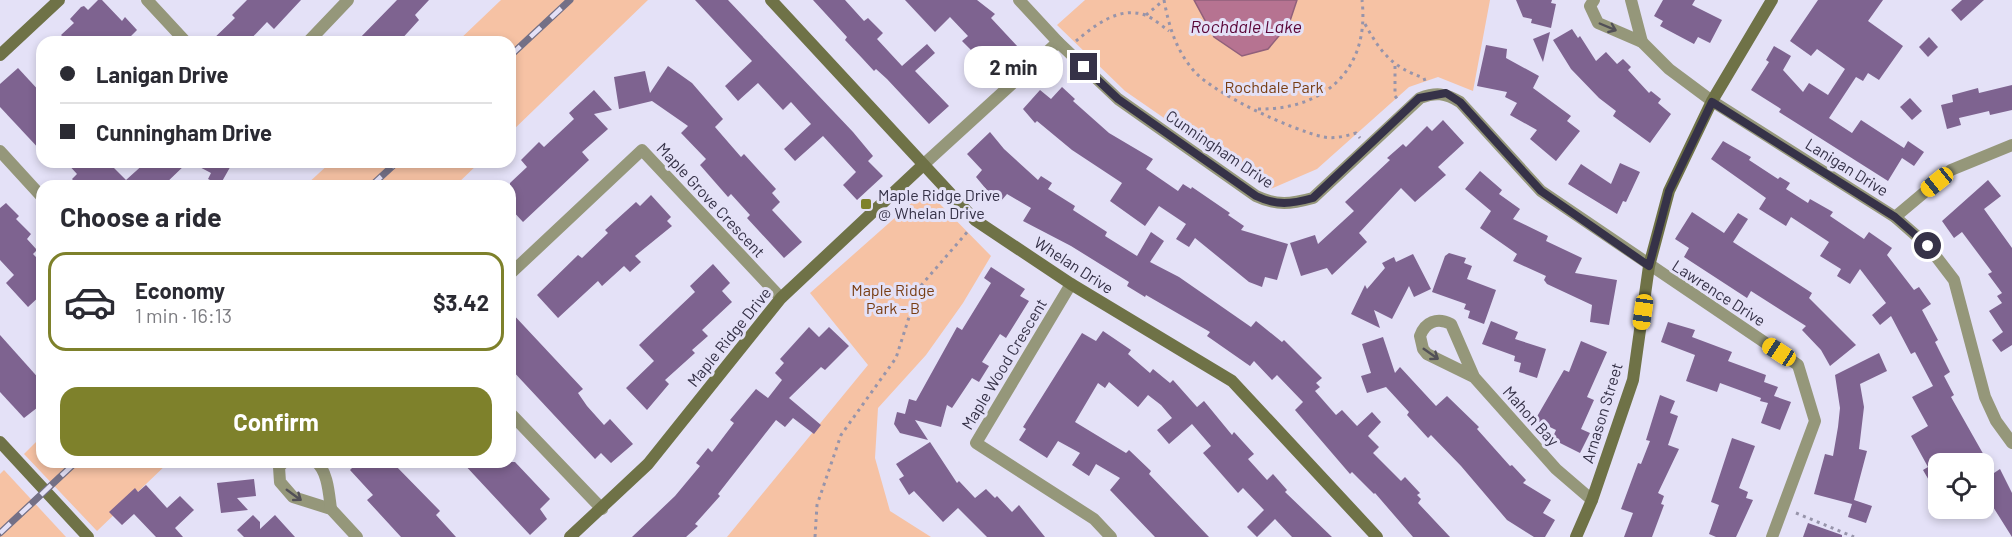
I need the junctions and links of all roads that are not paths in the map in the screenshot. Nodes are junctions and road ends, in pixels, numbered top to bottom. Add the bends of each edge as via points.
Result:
1 (59, 0) edge
2 (147, 0) edge
3 (348, 0) edge
4 (771, 0) edge
5 (1019, 0) edge
6 (1594, 0) edge
7 (1631, 0) edge
8 (1772, 0) edge
9 (180, 36) edge
10 (314, 36) edge
11 (1642, 42) junction
12 (1063, 47) junction
13 (0, 55) edge
14 (1712, 102) junction
15 (2012, 145) edge
16 (0, 151) edge
17 (923, 165) junction
18 (36, 190) edge
19 (1895, 217) junction
20 (1649, 266) junction
21 (516, 268) edge
22 (1071, 284) junction
23 (781, 298) junction
24 (1474, 377) junction
25 (516, 419) edge
26 (0, 442) edge
27 (2012, 443) edge
28 (279, 468) edge
29 (321, 468) edge
30 (1592, 500) junction
31 (332, 509) junction
32 (602, 509) junction
33 (88, 537) edge
34 (357, 537) edge
35 (570, 537) edge
36 (1111, 537) edge
37 (1377, 537) edge
38 (1576, 537) edge
39 (1772, 537) edge

1 - 13 street
2 - 9 street
3 - 10 street
4 - 17 street, Whelan Drive
5 - 12 street, Cunningham Drive
6 -> 11 street via 1590,6 1598,23
7 - 11 street
8 - 14 street, Arnason Street
11 - 14 street, Lanigan Drive
12 - 17 street
12 - 20 street, Cunningham Drive via 1118,99 1272,204 1293,204 1313,198 1419,98 1446,93 1460,102 1541,191
14 - 19 street, Lanigan Drive
14 - 20 street, Arnason Street via 1669,191
15 - 19 street via 1952,170
16 - 18 street
17 - 22 street, Whelan Drive via 975,220
17 - 23 street, Maple Ridge Drive
19 - 27 street, Lanigan Drive via 1928,246 1954,280 1985,396
20 - 30 street, Arnason Street via 1633,380
20 - 39 street, Lawrence Drive via 1798,365 1815,421
21 - 23 street, Maple Grove Crescent via 642,150
22 - 36 street, Maple Wood Crescent via 976,443 1094,519
22 - 37 street, Whelan Drive via 1232,381
23 - 32 street, Maple Ridge Drive via 648,464
24 -> 24 street, Mahon Bay via 1451,324 1438,320 1426,325 1420,336 1427,354
24 - 30 street, Mahon Bay via 1556,469
25 - 32 street
26 - 33 street
28 -> 31 street via 280,482 293,497
29 - 31 street
30 - 38 street, Arnason Street
31 - 34 street
32 - 35 street, Maple Ridge Drive

